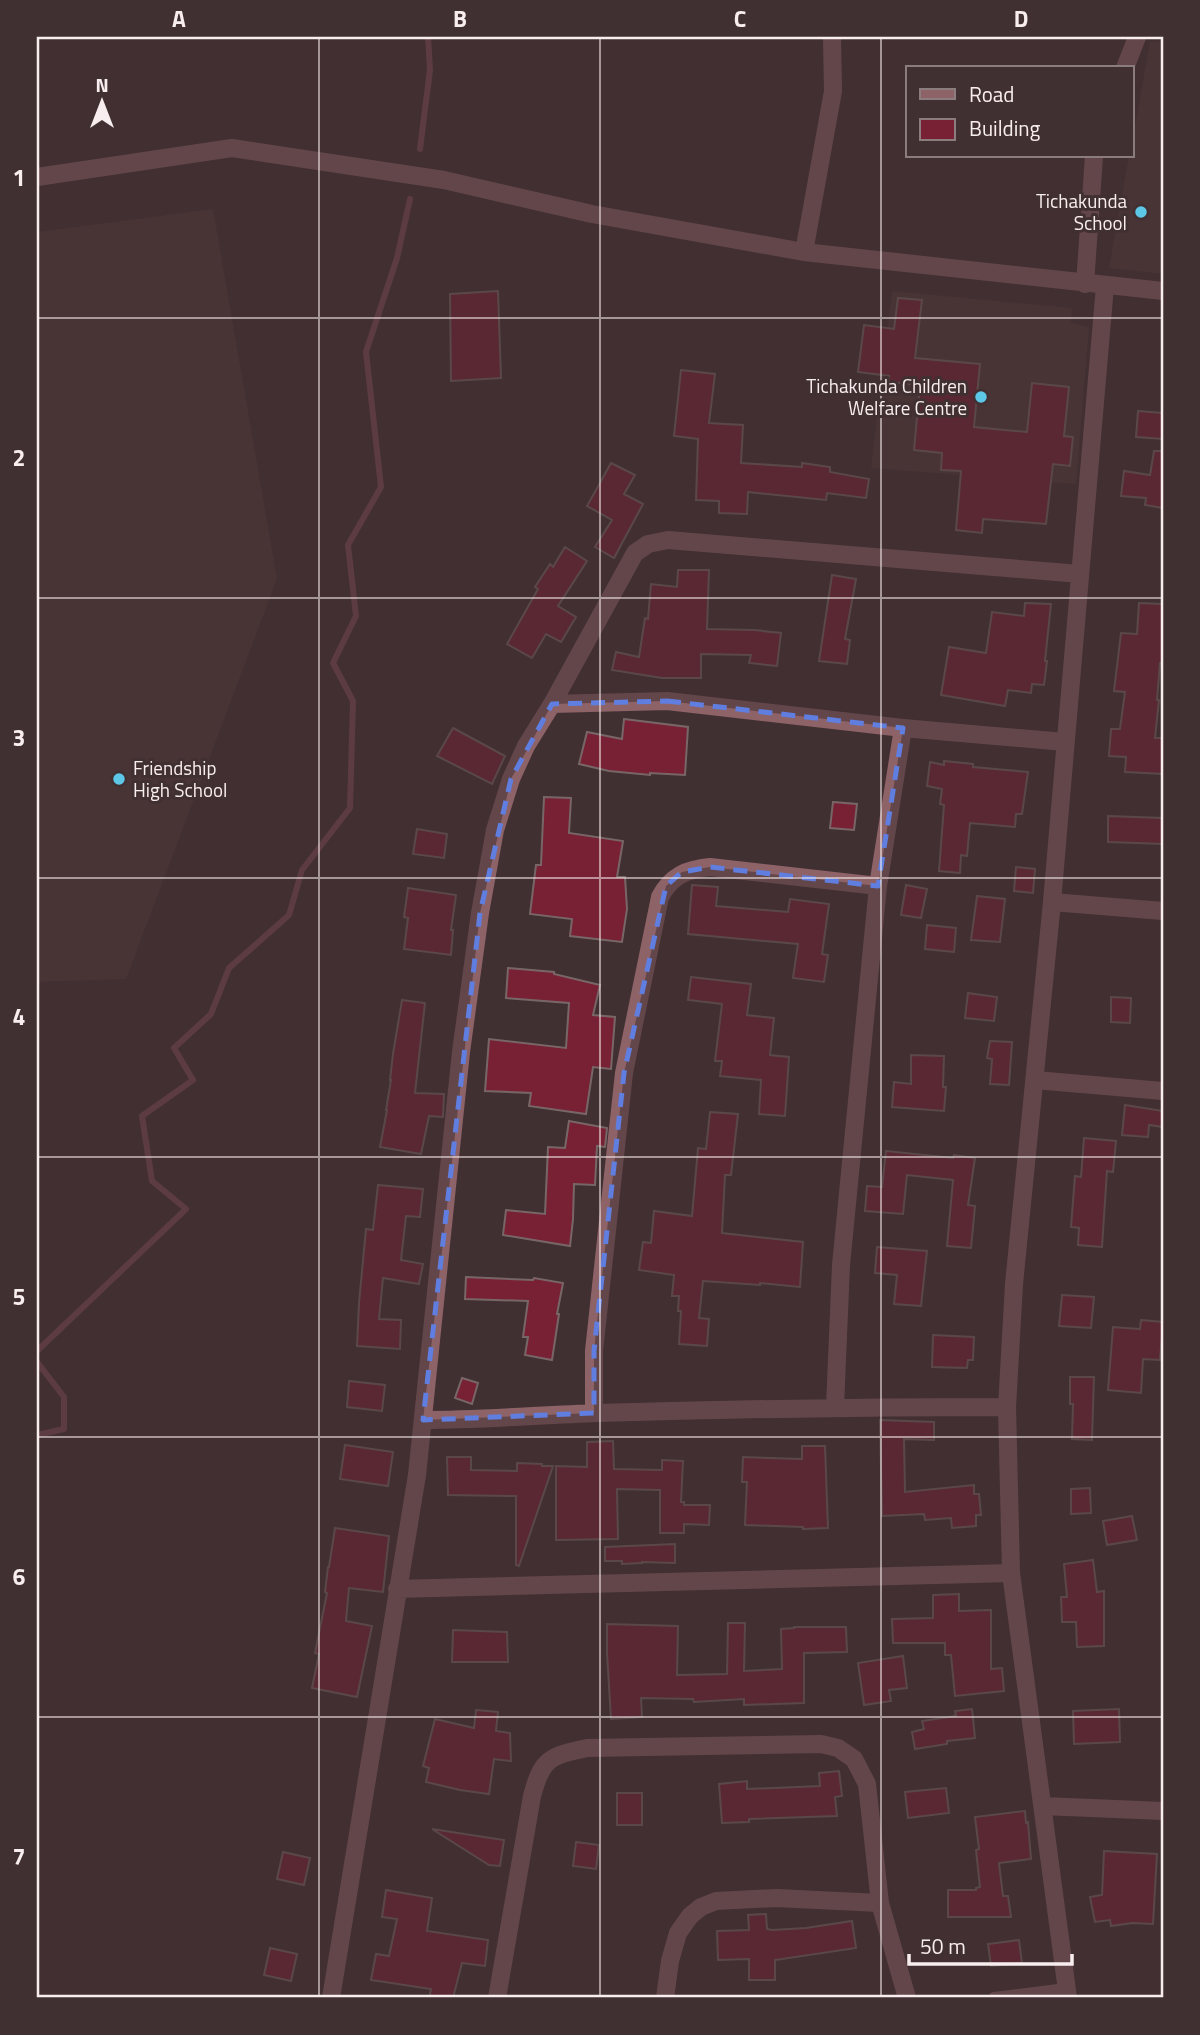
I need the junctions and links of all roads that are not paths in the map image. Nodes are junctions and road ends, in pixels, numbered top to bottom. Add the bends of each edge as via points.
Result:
1 (832, 37) edge
2 (1137, 37) edge
3 (1126, 66) edge
4 (1094, 158) edge
5 (37, 177) edge
6 (804, 252) junction
7 (1085, 284) junction
8 (1105, 286) junction
9 (1163, 292) edge
10 (1080, 574) junction
11 (552, 704) junction
12 (903, 728) junction
13 (1065, 742) junction
14 (878, 886) junction
15 (1052, 902) junction
16 (1163, 911) edge
17 (1035, 1080) junction
18 (1163, 1091) edge
19 (835, 1407) junction
20 (1007, 1407) junction
21 (594, 1413) junction
22 (423, 1420) junction
23 (1010, 1573) junction
24 (397, 1589) junction
25 (1043, 1806) junction
26 (1163, 1811) edge
27 (880, 1903) junction
28 (1067, 1994) edge
29 (331, 1998) edge
30 (497, 1998) edge
31 (665, 1998) edge
32 (907, 1998) edge
33 (994, 1998) edge

1 - 6 street via 833,91
2 - 3 street
4 - 7 street
5 - 6 street via 232,148 444,180 592,214
6 - 7 street
7 - 8 street
8 - 9 street
8 - 10 street
10 - 11 street via 668,540 648,544 635,553
10 - 13 street
11 - 12 street via 667,701
11 - 22 street via 511,779 495,830 482,902 461,1052
12 - 13 street
12 - 14 street
13 - 15 street
14 - 19 street via 841,1265
14 - 21 street via 710,867 682,872 660,897 625,1073 594,1351
15 - 16 street
15 - 17 street
17 - 18 street
17 - 20 street via 1014,1284
19 - 20 street
19 - 21 street
20 - 23 street
21 - 22 street
22 - 24 street
23 - 24 street
23 - 25 street
24 - 29 street
25 - 26 street
25 - 28 street
27 - 30 street via 867,1784 855,1759 838,1748 821,1744 587,1748 562,1754 547,1762 537,1775
27 - 31 street via 776,1898 716,1901 702,1907 678,1933
27 - 32 street
28 - 33 lane

